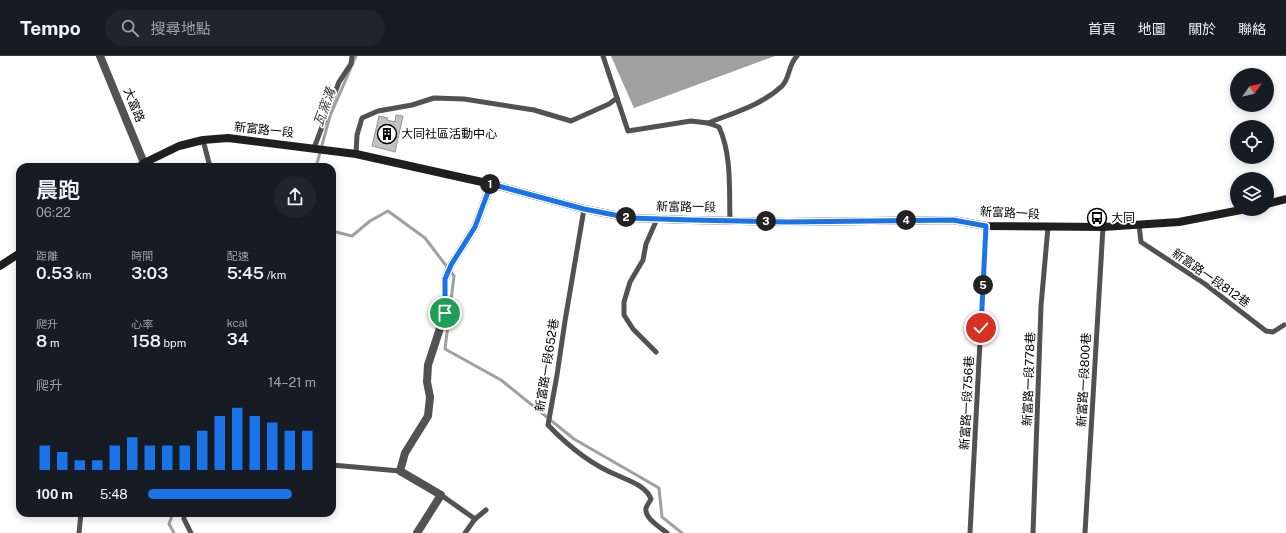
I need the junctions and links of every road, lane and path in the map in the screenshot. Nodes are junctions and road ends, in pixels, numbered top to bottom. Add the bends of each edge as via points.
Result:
1 (100, 56) edge
2 (352, 56) edge
3 (603, 56) edge
4 (797, 56) edge
5 (617, 98) junction
6 (708, 123) junction
7 (203, 140) junction
8 (314, 148) junction
9 (356, 154) junction
10 (140, 163) edge
11 (145, 163) edge
12 (209, 163) edge
13 (491, 184) junction
14 (1286, 199) edge
15 (1274, 202) edge
16 (584, 209) junction
17 (1230, 212) edge
18 (657, 219) junction
19 (730, 220) junction
20 (1139, 225) junction
21 (986, 226) junction
22 (1048, 227) junction
23 (1103, 228) junction
24 (16, 256) edge
25 (0, 266) edge
26 (1284, 325) dead end
27 (656, 352) dead end
28 (336, 465) edge
29 (400, 471) junction
30 (441, 496) junction
31 (486, 510) dead end
32 (81, 517) edge
33 (184, 517) edge
34 (475, 519) junction
35 (79, 533) edge
36 (191, 533) edge
37 (417, 533) edge
38 (465, 533) edge
39 (667, 533) edge
40 (970, 533) edge
41 (1033, 533) edge
42 (1085, 533) edge

1 - 10 street, 大富路
2 - 8 lane via 351,64 339,82
3 - 5 lane
4 - 6 lane via 792,61 784,84 764,100
5 - 6 lane via 628,131 691,121
5 - 9 lane via 571,121 534,110 434,98 378,111 362,118
6 - 19 lane via 719,127 725,141
7 - 8 street, 新富路一段 via 228,138
7 - 11 street, 新富路一段 via 179,146
7 - 12 lane
8 - 9 street, 新富路一段
9 - 13 street, 新富路一段
13 - 16 street, 新富路一段
13 - 29 street via 475,227 445,279 445,313 428,365 428,416 405,453
14 - 15 street
16 - 18 street, 新富路一段 via 630,218
16 - 39 lane, 新富路一段652巷 via 548,426 567,445 603,470 645,490 651,498 646,513
17 - 20 street, 新富路一段 via 1179,222
18 - 19 street, 新富路一段
18 - 27 lane via 646,244 643,260 630,282 624,302 624,315 633,329
19 - 21 street, 新富路一段 via 953,220
20 - 23 street, 新富路一段
20 - 26 lane, 新富路一段812巷 via 1140,242 1205,284 1266,331 1272,332
21 - 22 street, 新富路一段
21 - 40 lane, 新富路一段756巷
22 - 23 street, 新富路一段
22 - 41 lane, 新富路一段778巷 via 1041,306
23 - 42 lane, 新富路一段800巷
24 - 25 street
28 - 29 lane
29 - 30 street
30 - 34 lane
30 - 37 street
31 - 34 lane
32 - 35 lane
33 - 36 lane
34 - 38 lane

